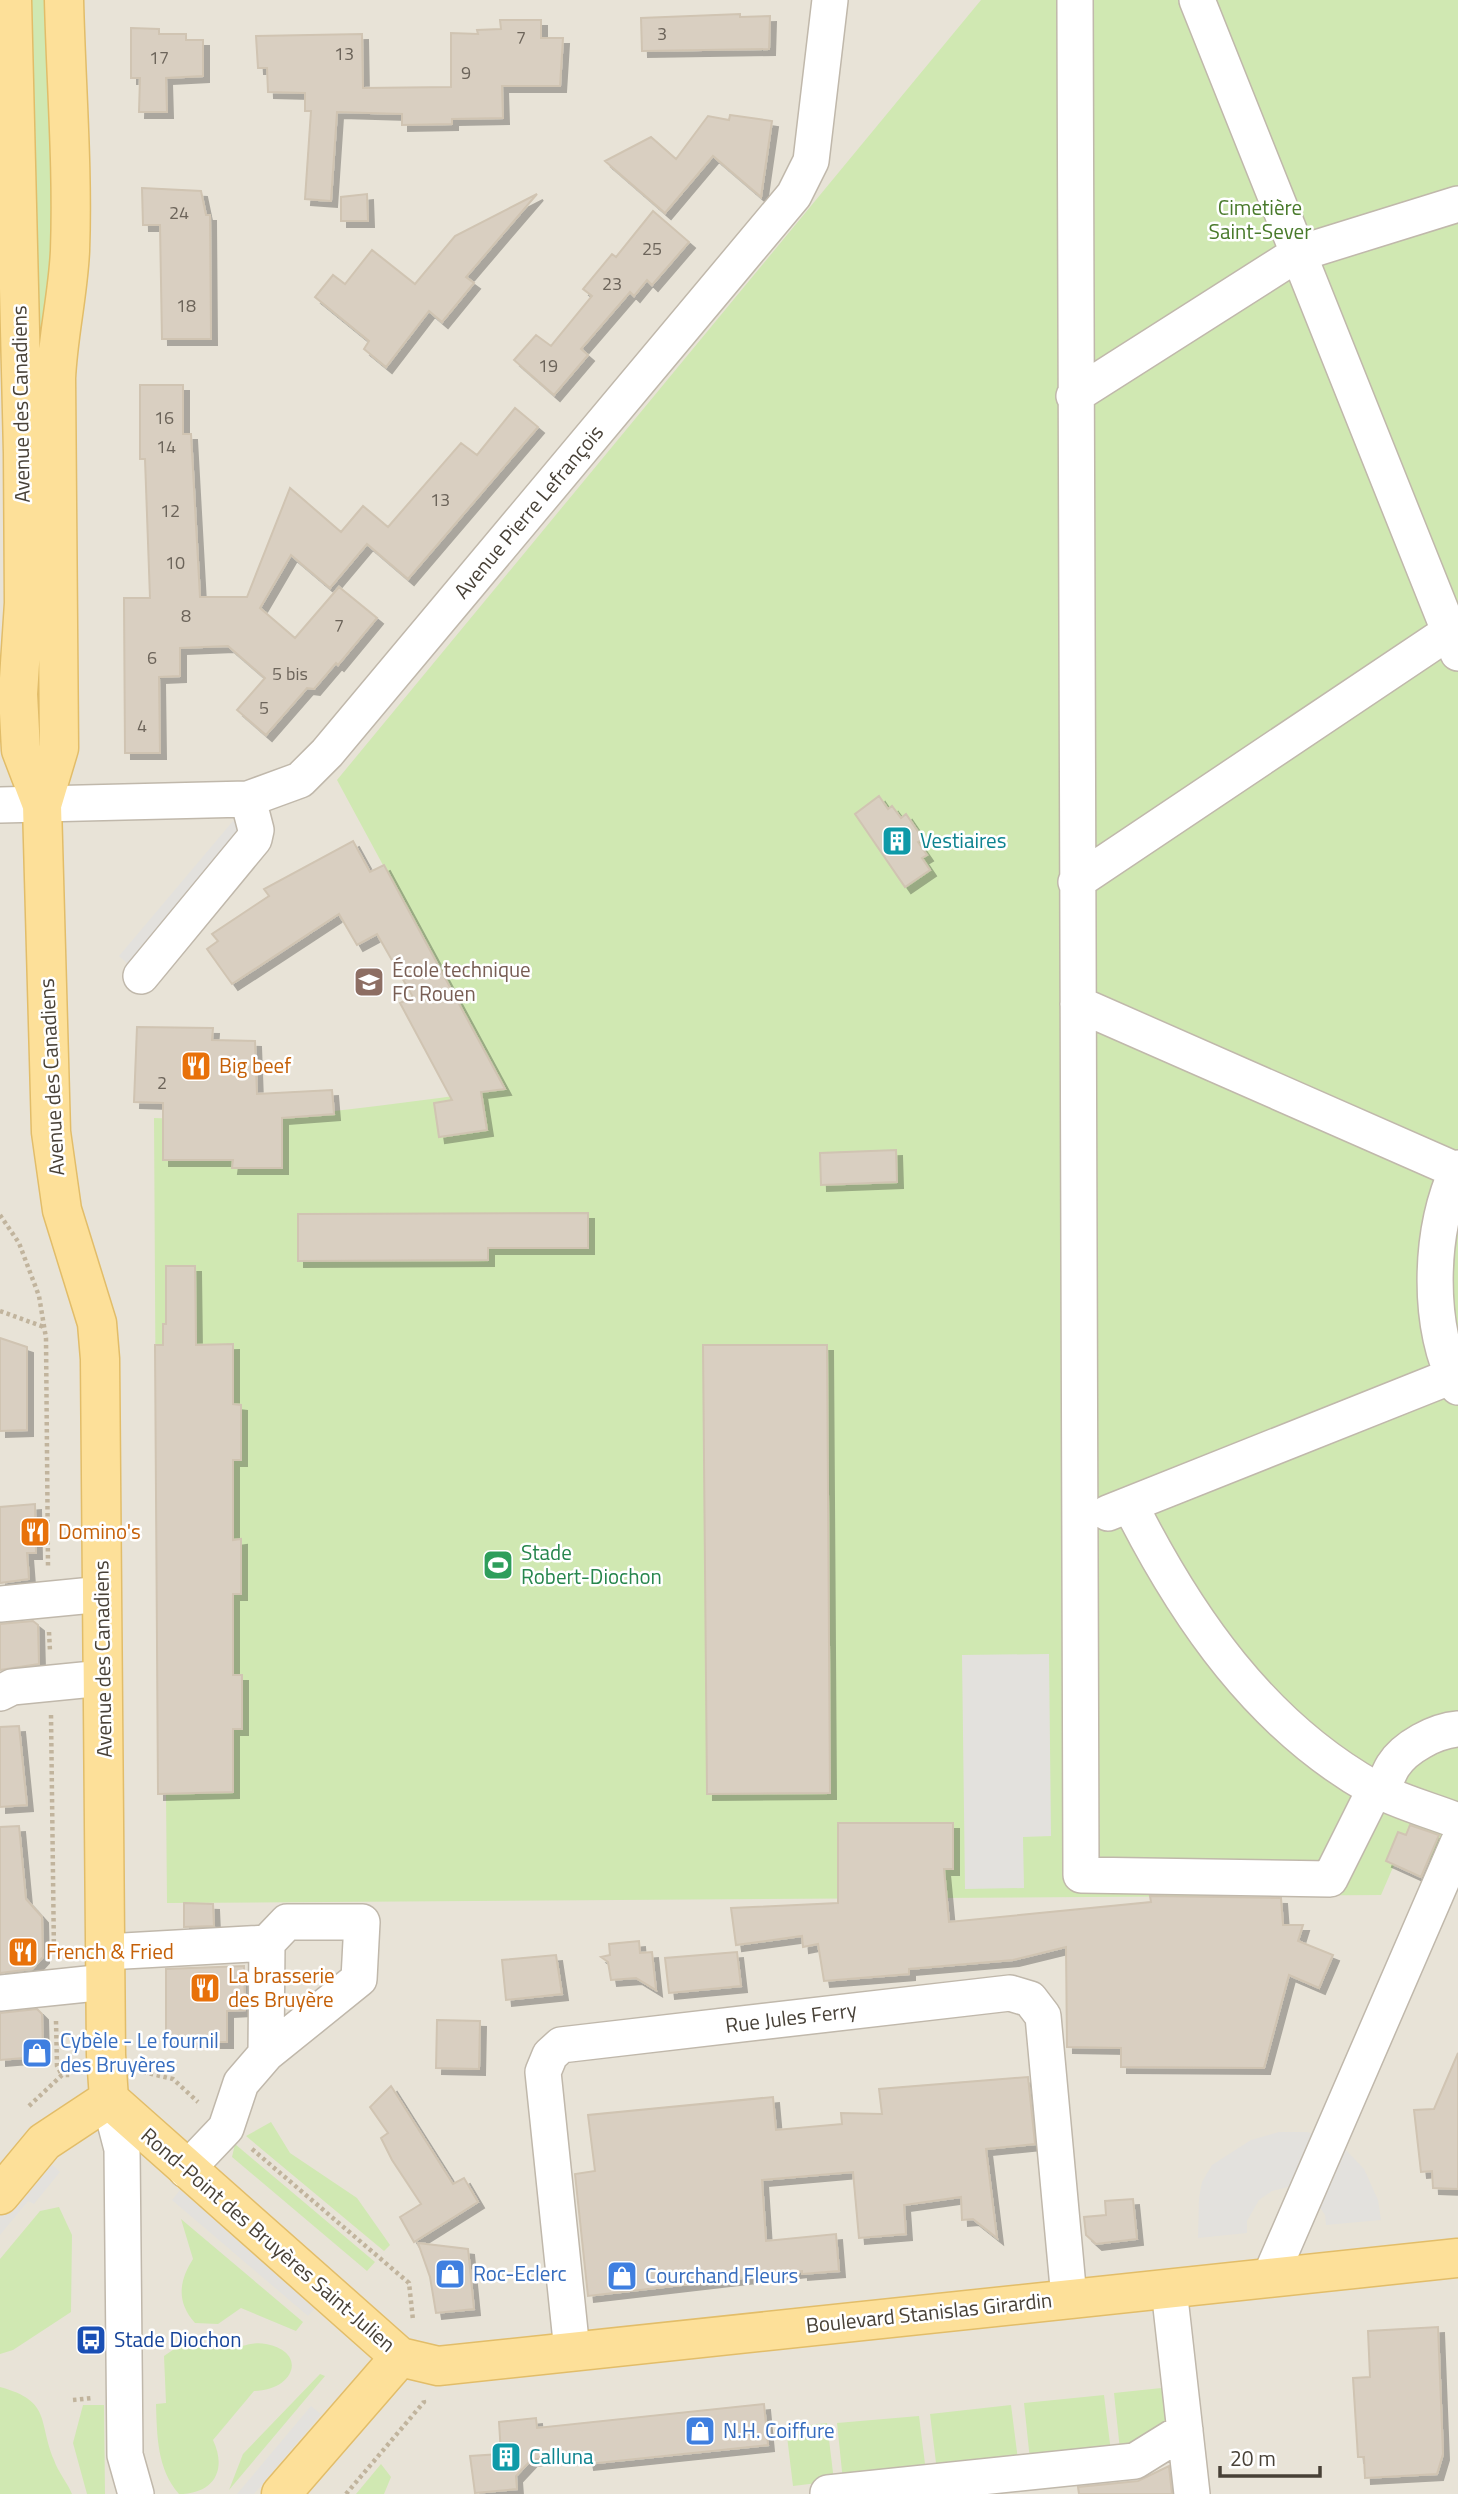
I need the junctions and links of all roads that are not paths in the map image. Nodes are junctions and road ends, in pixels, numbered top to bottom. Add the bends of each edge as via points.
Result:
1 (12, 0) edge
2 (64, 0) edge
3 (830, 0) edge
4 (1075, 0) edge
5 (1197, 0) edge
6 (1458, 204) edge
7 (1297, 254) junction
8 (1074, 396) junction
9 (1453, 643) edge
10 (248, 799) junction
11 (0, 805) edge
12 (42, 805) junction
13 (1076, 882) junction
14 (141, 976) dead end
15 (1078, 1004) junction
16 (1457, 1170) edge
17 (1455, 1382) edge
18 (1130, 1505) junction
19 (1081, 1522) junction
20 (103, 1594) junction
21 (0, 1604) edge
22 (103, 1678) junction
23 (0, 1693) edge
24 (1458, 1729) edge
25 (1378, 1790) junction
26 (1458, 1821) edge
27 (1458, 1843) edge
28 (267, 1943) junction
29 (106, 1967) junction
30 (0, 1993) edge
31 (266, 2054) junction
32 (109, 2099) junction
33 (186, 2170) junction
34 (0, 2195) edge
35 (1458, 2258) edge
36 (1270, 2277) junction
37 (1168, 2289) junction
38 (1069, 2298) junction
39 (572, 2351) junction
40 (400, 2357) junction
41 (1185, 2430) junction
42 (828, 2493) edge
43 (136, 2494) edge
44 (281, 2494) edge
45 (1192, 2494) edge

1 - 12 main road, Avenue des Canadiens via 23,453 24,603 18,694 21,750
2 - 12 main road, Avenue des Canadiens via 70,247 68,299 57,348 56,378 59,748
3 - 10 street, Avenue Pierre Lefrançois via 811,161 794,195 327,753 300,780
4 - 8 street
5 - 7 street
6 - 7 street
7 - 8 street
7 - 9 street
8 - 13 street
9 - 13 street
10 - 12 street, Avenue Pierre Lefrançois
10 - 14 street via 254,839
11 - 12 street, Avenue Pierre Lefrançois
12 - 20 main road, Avenue des Canadiens via 51,1132 62,1210 97,1323
13 - 15 street
15 - 16 street
15 - 19 street
16 - 17 street via 1437,1238 1435,1308
17 - 18 street
18 - 19 street
18 - 25 street via 1161,1566 1207,1636 1266,1708 1327,1759
19 - 25 street via 1081,1875 1330,1879
20 - 21 street
20 - 22 main road, Avenue des Canadiens
22 - 23 street via 12,1687
22 - 29 main road, Avenue des Canadiens
24 - 25 street via 1419,1742 1393,1765
25 - 26 street
27 - 36 street
28 - 29 street
28 - 31 street
28 - 31 street via 287,1922 362,1922 359,1979
29 - 30 street
29 - 32 main road, Avenue des Canadiens
31 - 33 street via 241,2083 226,2127
32 - 33 main road, Rond-Point des Bruyères Saint-Julien
32 - 34 main road via 44,2142
32 - 43 street via 122,2149 124,2431
33 - 40 main road, Rond-Point des Bruyères Saint-Julien
35 - 36 main road, Boulevard Stanislas Girardin
36 - 37 main road, Boulevard Stanislas Girardin
37 - 38 main road, Boulevard Stanislas Girardin
37 - 41 street
38 - 39 main road, Boulevard Stanislas Girardin
38 - 39 street, Rue Jules Ferry via 1043,2016 1030,1999 1010,1993 561,2045 550,2055 543,2072
39 - 40 main road, Boulevard Stanislas Girardin via 438,2366
40 - 44 main road, Rond-Point des Bruyères Saint-Julien
41 - 42 street via 1135,2461
41 - 45 street

